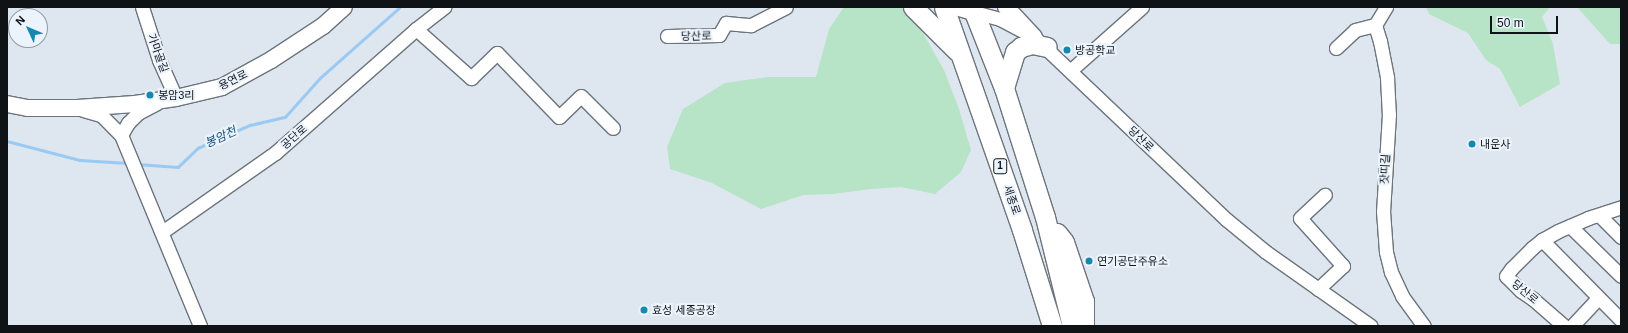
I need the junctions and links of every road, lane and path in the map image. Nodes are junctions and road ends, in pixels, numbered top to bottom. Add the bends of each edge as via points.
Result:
1 (142, 7) edge
2 (344, 7) edge
3 (444, 7) edge
4 (786, 7) edge
5 (913, 7) edge
6 (944, 7) edge
7 (956, 7) edge
8 (1006, 7) edge
9 (1142, 7) edge
10 (1386, 7) edge
11 (973, 9) edge
12 (1375, 25) junction
13 (416, 29) junction
14 (667, 36) dead end
15 (1041, 42) junction
16 (1336, 48) dead end
17 (960, 54) junction
18 (1071, 70) junction
19 (1004, 88) junction
20 (169, 99) junction
21 (7, 104) edge
22 (77, 108) junction
23 (613, 128) dead end
24 (122, 138) junction
25 (1325, 195) dead end
26 (1621, 207) edge
27 (1599, 215) junction
28 (1045, 217) junction
29 (1570, 226) junction
30 (162, 232) junction
31 (1621, 237) edge
32 (1542, 240) junction
33 (1621, 276) edge
34 (1318, 289) junction
35 (1598, 298) junction
36 (1621, 320) edge
37 (200, 326) edge
38 (1052, 326) edge
39 (1072, 326) edge
40 (1084, 326) edge
41 (1371, 326) edge
42 (1424, 326) edge
43 (1564, 326) edge
44 (1572, 326) edge

1 - 20 street, 가마골길
2 - 20 main road, 용연로 via 323,26 259,67 222,87
3 - 13 street, 공단로
4 - 14 street, 당산로 via 751,25 726,23 718,35
5 - 17 highway
6 - 17 highway, 세종로 / 1
7 - 11 main road, 당산로
8 - 15 main road
9 - 18 street
10 - 12 street
11 - 15 street, 당산로 via 1000,19
11 - 19 highway
12 - 16 street via 1355,30
12 - 42 street, 잣띠길 via 1387,78 1389,114 1383,211 1386,252 1390,272 1402,296
13 - 23 street via 471,78 497,53 559,117 581,96
13 - 30 street, 공단로 via 275,153
15 - 18 street, 당산로
15 - 19 highway via 1021,47 1015,52
17 - 38 highway, 세종로 / 1 via 1022,230
18 - 34 street, 당산로 via 1227,220
19 - 28 highway
20 - 22 main road, 용연로
20 - 24 street via 138,113 128,123
21 - 22 main road, 용연로 via 28,108
22 - 24 street via 101,115
24 - 30 street
25 - 34 street via 1300,218 1343,266
26 - 27 street, 당산로
27 - 29 street, 당산로
27 - 31 street
28 - 39 highway
28 - 40 highway via 1064,242 1084,301
29 - 32 street, 당산로
29 - 33 street
30 - 37 street
32 - 35 street
32 - 43 street, 당산로 via 1506,276
34 - 41 street, 당산로
35 - 36 street
35 - 44 street

